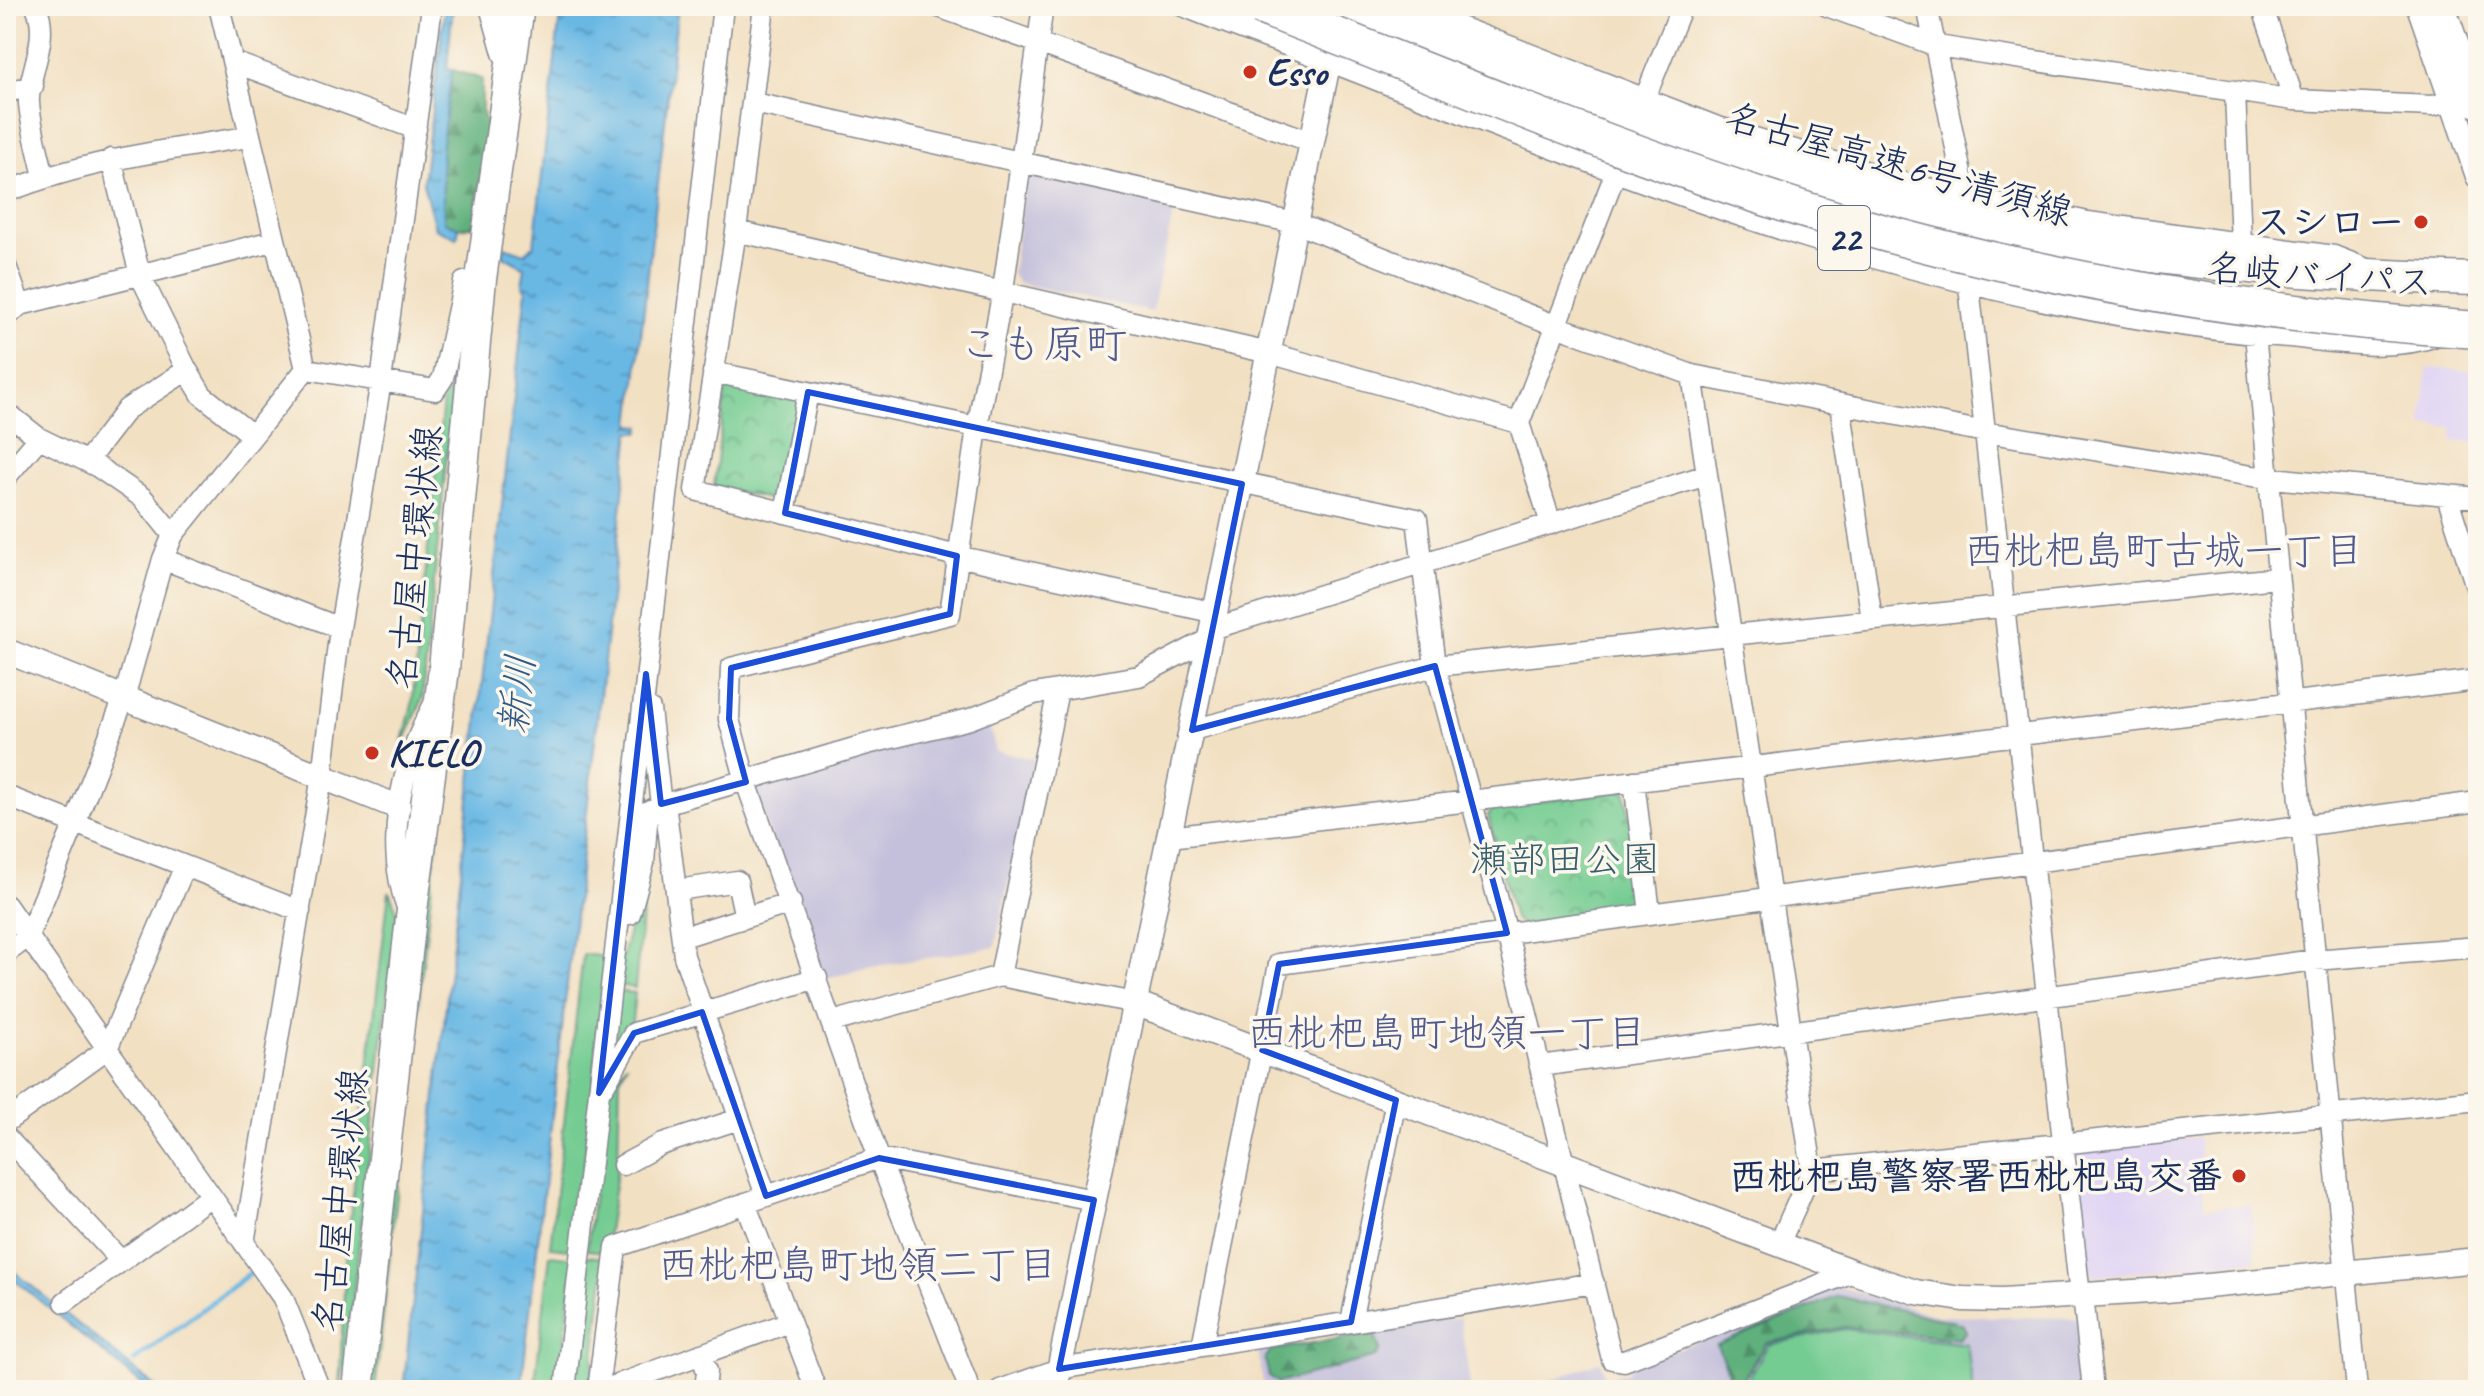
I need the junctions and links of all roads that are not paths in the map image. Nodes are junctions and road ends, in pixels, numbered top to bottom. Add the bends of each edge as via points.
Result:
1 (36, 6) edge
2 (219, 6) edge
3 (432, 6) edge
4 (495, 6) edge
5 (519, 6) edge
6 (723, 6) edge
7 (764, 6) edge
8 (936, 6) edge
9 (1043, 6) edge
10 (1183, 6) edge
11 (1230, 6) edge
12 (1322, 6) edge
13 (1353, 6) edge
14 (1406, 6) edge
15 (1682, 6) edge
16 (1827, 6) edge
17 (1927, 6) edge
18 (2262, 6) edge
19 (2419, 6) edge
20 (2443, 6) edge
21 (1254, 15) edge
22 (1038, 43) junction
23 (1937, 46) junction
24 (1331, 51) junction
25 (233, 62) junction
26 (512, 66) junction
27 (1384, 83) junction
28 (33, 86) junction
29 (1444, 86) junction
30 (2235, 91) junction
31 (6, 92) edge
32 (1645, 98) junction
33 (2294, 100) junction
34 (2453, 101) junction
35 (754, 103) junction
36 (2478, 106) edge
37 (416, 129) junction
38 (248, 137) junction
39 (1312, 142) junction
40 (111, 159) junction
41 (1022, 161) junction
42 (1615, 174) junction
43 (2478, 176) edge
44 (44, 177) junction
45 (6, 192) edge
46 (1964, 202) junction
47 (1295, 223) junction
48 (736, 231) junction
49 (273, 241) junction
50 (2241, 244) junction
51 (6, 266) edge
52 (140, 275) junction
53 (2373, 275) junction
54 (481, 279) junction
55 (2478, 279) edge
56 (1969, 280) junction
57 (1003, 290) junction
58 (13, 311) edge
59 (2475, 322) edge
60 (1555, 326) junction
61 (2255, 334) junction
62 (1269, 353) junction
63 (306, 369) junction
64 (187, 370) junction
65 (713, 372) junction
66 (1692, 375) junction
67 (381, 381) junction
68 (808, 392) junction
69 (1840, 404) junction
70 (6, 412) edge
71 (1519, 423) junction
72 (977, 428) junction
73 (1985, 432) junction
74 (252, 435) junction
75 (39, 438) junction
76 (87, 461) junction
77 (1707, 475) junction
78 (6, 477) edge
79 (2268, 478) junction
80 (1242, 484) junction
81 (2447, 496) junction
82 (2478, 498) edge
83 (785, 513) junction
84 (1551, 524) junction
85 (173, 535) junction
86 (957, 556) junction
87 (163, 559) junction
88 (1424, 563) junction
89 (2277, 578) junction
90 (2478, 593) edge
91 (2003, 607) junction
92 (1872, 620) junction
93 (1213, 627) junction
94 (340, 628) junction
95 (1732, 635) junction
96 (6, 651) edge
97 (1435, 666) junction
98 (646, 674) junction
99 (2478, 680) edge
100 (1058, 690) junction
101 (442, 691) junction
102 (124, 698) junction
103 (2289, 702) junction
104 (1192, 730) junction
105 (2017, 735) junction
106 (1751, 767) junction
107 (322, 776) junction
108 (1634, 781) junction
109 (746, 782) junction
110 (6, 796) edge
111 (1472, 800) junction
112 (2478, 802) edge
113 (663, 804) junction
114 (398, 807) junction
115 (75, 823) junction
116 (2301, 826) junction
117 (1170, 837) junction
118 (2031, 862) junction
119 (185, 866) junction
120 (678, 890) junction
121 (1771, 897) junction
122 (791, 903) junction
123 (6, 905) edge
124 (300, 911) junction
125 (1650, 913) junction
126 (411, 918) junction
127 (745, 918) junction
128 (1507, 933) junction
129 (28, 937) junction
130 (683, 937) junction
131 (2478, 947) edge
132 (6, 953) edge
133 (2314, 960) junction
134 (613, 972) junction
135 (1000, 976) junction
136 (817, 978) junction
137 (2046, 997) junction
138 (1135, 1003) junction
139 (702, 1012) junction
140 (832, 1022) junction
141 (1791, 1032) junction
142 (107, 1049) junction
143 (1262, 1050) junction
144 (1540, 1066) junction
145 (599, 1093) junction
146 (1396, 1100) junction
147 (2478, 1100) edge
148 (2328, 1116) junction
149 (739, 1119) junction
150 (6, 1122) edge
151 (6, 1137) edge
152 (2063, 1144) junction
153 (879, 1158) junction
154 (1564, 1162) junction
155 (623, 1165) dead end
156 (1812, 1170) junction
157 (211, 1196) junction
158 (766, 1196) junction
159 (1094, 1200) junction
160 (745, 1203) junction
161 (244, 1243) junction
162 (1779, 1244) junction
163 (2478, 1260) edge
164 (121, 1261) junction
165 (1853, 1272) junction
166 (2344, 1273) junction
167 (1594, 1283) junction
168 (2082, 1296) junction
169 (65, 1302) dead end
170 (790, 1322) junction
171 (1351, 1322) junction
172 (1202, 1346) junction
173 (701, 1354) junction
174 (1057, 1380) edge
175 (320, 1390) edge
176 (358, 1390) edge
177 (565, 1390) edge
178 (601, 1390) edge
179 (705, 1390) edge
180 (816, 1390) edge
181 (970, 1390) edge
182 (1000, 1390) edge
183 (2093, 1390) edge
184 (2357, 1390) edge

1 - 28 street via 40,41
2 - 25 street
3 - 37 street
4 - 26 main road, 名古屋中環状線
5 - 26 main road, 名古屋中環状線
6 - 98 street
7 - 35 street
8 - 22 street
9 - 22 street
10 - 21 street
11 - 21 street
12 - 59 highway, 名古屋高速6号清須線 via 1742,168 1933,224 2071,256
13 - 53 highway, 名岐バイパス / 22 via 1664,129 1795,174 1959,220 2192,260
14 - 32 street
15 - 32 street
16 - 23 street
17 - 23 street
18 - 33 street
19 - 34 street
20 - 36 street
21 - 24 highway, 名岐バイパス / 22
21 - 59 highway, 名古屋高速6号清須線, bridge via 1715,180 1959,254 2307,314
22 - 39 street
22 - 41 street
23 - 30 street
23 - 46 street
24 - 27 street
24 - 29 highway, 名岐バイパス / 22
24 - 39 street
25 - 37 street
25 - 38 street
26 - 54 main road, 名古屋中環状線
27 - 29 street
27 - 42 street
28 - 31 street
28 - 44 street via 29,101
29 - 59 highway, 名岐バイパス / 22 via 1715,195 1851,240 2193,307 2265,316
30 - 33 street
30 - 50 street
32 - 46 street via 1796,153
33 - 34 street via 2432,106
34 - 43 street
35 - 41 street
35 - 48 street
37 - 67 street
38 - 40 street
38 - 49 street
39 - 47 street
40 - 44 street
40 - 52 street
41 - 47 street
41 - 57 street
42 - 56 street via 1793,235
42 - 60 street
44 - 45 street
46 - 50 street
47 - 60 street
47 - 62 street
48 - 57 street
48 - 65 street
49 - 52 street
49 - 63 street
50 - 53 street via 2334,256
51 - 58 street
52 - 58 street
52 - 64 street
53 - 55 highway, 名岐バイパス / 22
54 - 67 street via 464,282 443,378 435,390
54 - 101 main road, 名古屋中環状線
56 - 61 street via 2152,321
56 - 73 street
57 - 62 street
57 - 72 street
59 - 61 street via 2409,345
60 - 66 street
60 - 71 street
61 - 79 street
62 - 71 street
62 - 80 street
63 - 67 street
63 - 74 street
64 - 74 street via 202,395
64 - 76 street via 127,409
65 - 68 street
65 - 83 street via 695,490
66 - 69 street
66 - 77 street
67 - 94 street
68 - 72 street
68 - 83 street
69 - 73 street
69 - 92 street
70 - 75 street
71 - 84 street
72 - 80 street
72 - 86 street
73 - 79 street
73 - 91 street
74 - 85 street
75 - 76 street
75 - 78 street
76 - 85 street via 143,498
77 - 84 street
77 - 95 street
79 - 81 street
79 - 89 street
80 - 88 street via 1417,519
80 - 93 street
81 - 82 street
81 - 90 street
83 - 86 street
84 - 88 street
85 - 87 street
86 - 93 street
86 - 109 street via 950,614 731,668 729,719
87 - 94 street
87 - 102 street
88 - 93 street
88 - 97 street
89 - 91 street
89 - 103 street
91 - 92 street
91 - 105 street
92 - 95 street
93 - 100 street via 1139,676
93 - 104 street
94 - 107 street
95 - 97 street
95 - 106 street
96 - 102 street
97 - 104 street
97 - 111 street
98 - 113 street
98 - 134 street
99 - 103 street
100 - 109 street
100 - 135 street
101 - 114 street via 419,732
101 - 126 main road, 名古屋中環状線
102 - 107 street
102 - 115 street
103 - 105 street
103 - 116 street
104 - 117 street
105 - 106 street
105 - 118 street
106 - 108 street
106 - 121 street
107 - 114 street
107 - 124 street
108 - 111 street
108 - 125 street
109 - 113 street
109 - 122 street
110 - 115 street
111 - 117 street
111 - 128 street
112 - 116 street
113 - 120 street
113 - 134 street via 648,811 644,862
114 - 126 street via 398,886
115 - 119 street
115 - 129 street
116 - 118 street
116 - 133 street
117 - 138 street
118 - 121 street
118 - 137 street
119 - 124 street
119 - 142 street
120 - 127 street via 737,881
120 - 130 street
121 - 125 street
121 - 141 street
122 - 127 street
122 - 136 street
123 - 129 street
124 - 161 street
125 - 128 street
126 - 176 main road, 名古屋中環状線
127 - 130 street
128 - 143 street via 1279,964
128 - 144 street
129 - 132 street
129 - 142 street
130 - 139 street
131 - 133 street
133 - 137 street
133 - 148 street
134 - 145 street
135 - 138 street
135 - 140 street
136 - 139 street
136 - 140 street
137 - 141 street
137 - 152 street
138 - 143 street
138 - 159 street
139 - 145 street via 634,1033
139 - 149 street
140 - 153 street
141 - 144 street
141 - 156 street
142 - 150 street
142 - 157 street
143 - 146 street
143 - 172 street
144 - 154 street
145 - 177 street
146 - 154 street
146 - 171 street
147 - 148 street
148 - 152 street
148 - 166 street
149 - 155 street via 660,1145
149 - 158 street
151 - 164 street
152 - 156 street
152 - 168 street
153 - 158 street
153 - 159 street
153 - 181 street
154 - 162 street
154 - 167 street
156 - 162 street
157 - 161 street
157 - 164 street
158 - 160 street
159 - 174 street
160 - 170 street
160 - 178 street via 616,1247
161 - 175 street via 283,1298
162 - 165 street
163 - 166 street
164 - 169 street
165 - 167 street via 1624,1361 1612,1359
165 - 168 street via 1916,1292 1962,1299
166 - 168 street
166 - 184 street
167 - 171 street
168 - 183 street
170 - 173 street
170 - 180 street
171 - 172 street
172 - 174 street
173 - 178 street
173 - 179 street via 707,1371
174 - 182 street

